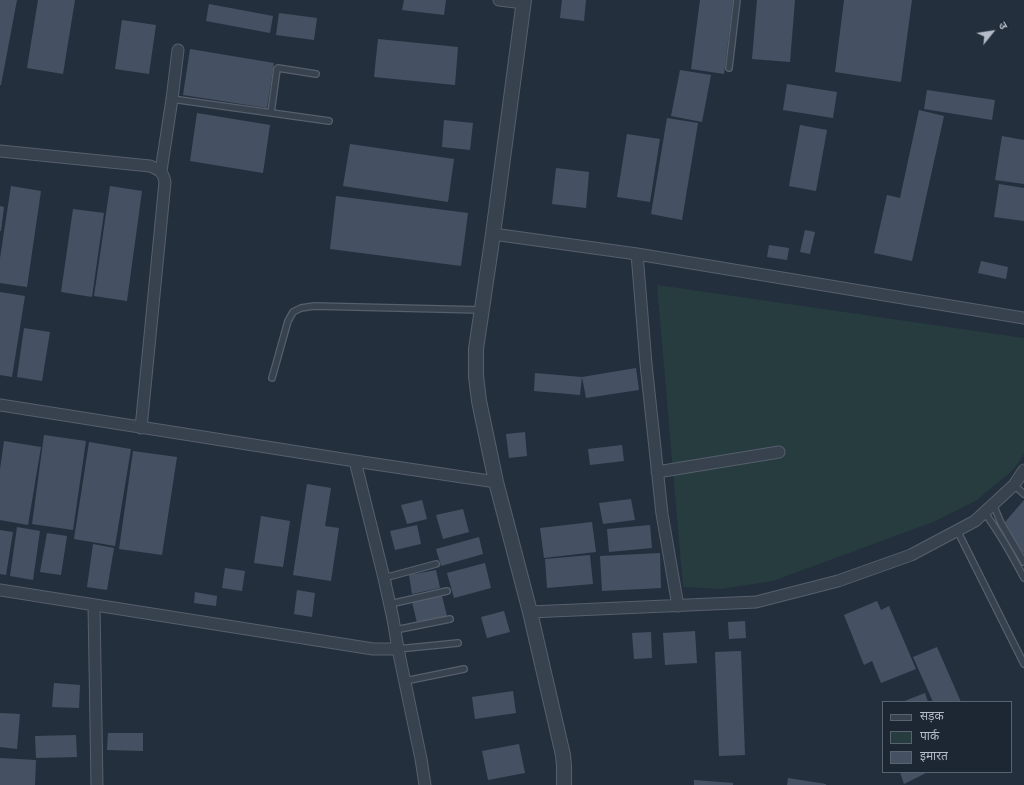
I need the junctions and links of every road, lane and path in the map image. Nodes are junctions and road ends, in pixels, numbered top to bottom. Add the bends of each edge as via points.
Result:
1 (498, 0) edge
2 (737, 0) edge
3 (524, 1) edge
4 (178, 50) dead end
5 (729, 68) dead end
6 (316, 74) dead end
7 (172, 99) junction
8 (271, 113) junction
9 (329, 121) dead end
10 (0, 152) edge
11 (161, 171) junction
12 (493, 234) junction
13 (637, 254) junction
14 (482, 310) junction
15 (1024, 318) edge
16 (272, 378) dead end
17 (0, 405) edge
18 (140, 428) junction
19 (779, 452) dead end
20 (356, 461) junction
21 (1024, 470) edge
22 (657, 472) junction
23 (496, 482) junction
24 (1014, 484) junction
25 (1024, 494) edge
26 (993, 504) junction
27 (984, 512) junction
28 (957, 530) junction
29 (1024, 562) edge
30 (436, 564) dead end
31 (384, 578) junction
32 (1024, 578) edge
33 (0, 590) edge
34 (446, 592) dead end
35 (390, 604) junction
36 (94, 605) junction
37 (678, 606) junction
38 (530, 612) junction
39 (450, 620) dead end
40 (395, 630) junction
41 (458, 643) dead end
42 (398, 649) junction
43 (1024, 664) edge
44 (464, 670) dead end
45 (405, 682) junction
46 (97, 785) edge
47 (425, 785) edge
48 (564, 785) edge

1 - 3 street
2 - 5 lane
3 - 12 street
4 - 7 street
6 - 8 lane via 278,68
7 - 8 lane
7 - 11 street
8 - 9 lane
10 - 11 street via 150,166
11 - 18 street via 165,182
12 - 13 street
12 - 14 street
13 - 15 street
13 - 22 street
14 - 16 lane via 314,306 301,308 293,312 288,321
14 - 23 street via 476,349 476,376
17 - 18 street
18 - 20 street
19 - 22 street
20 - 23 street
20 - 31 street
21 - 24 street
22 - 37 street
23 - 38 street
24 - 25 lane
24 - 26 street
26 - 27 street
26 - 29 lane
27 - 28 street via 975,521
27 - 32 lane via 998,531
28 - 37 street via 911,555 838,581 756,602
28 - 43 lane
30 - 31 lane
31 - 35 street
33 - 36 street
34 - 35 lane
35 - 40 street
36 - 42 street via 373,649
36 - 46 street
37 - 38 street
38 - 48 street via 563,756
39 - 40 lane
40 - 42 street
41 - 42 lane
42 - 45 street
44 - 45 lane
45 - 47 street

